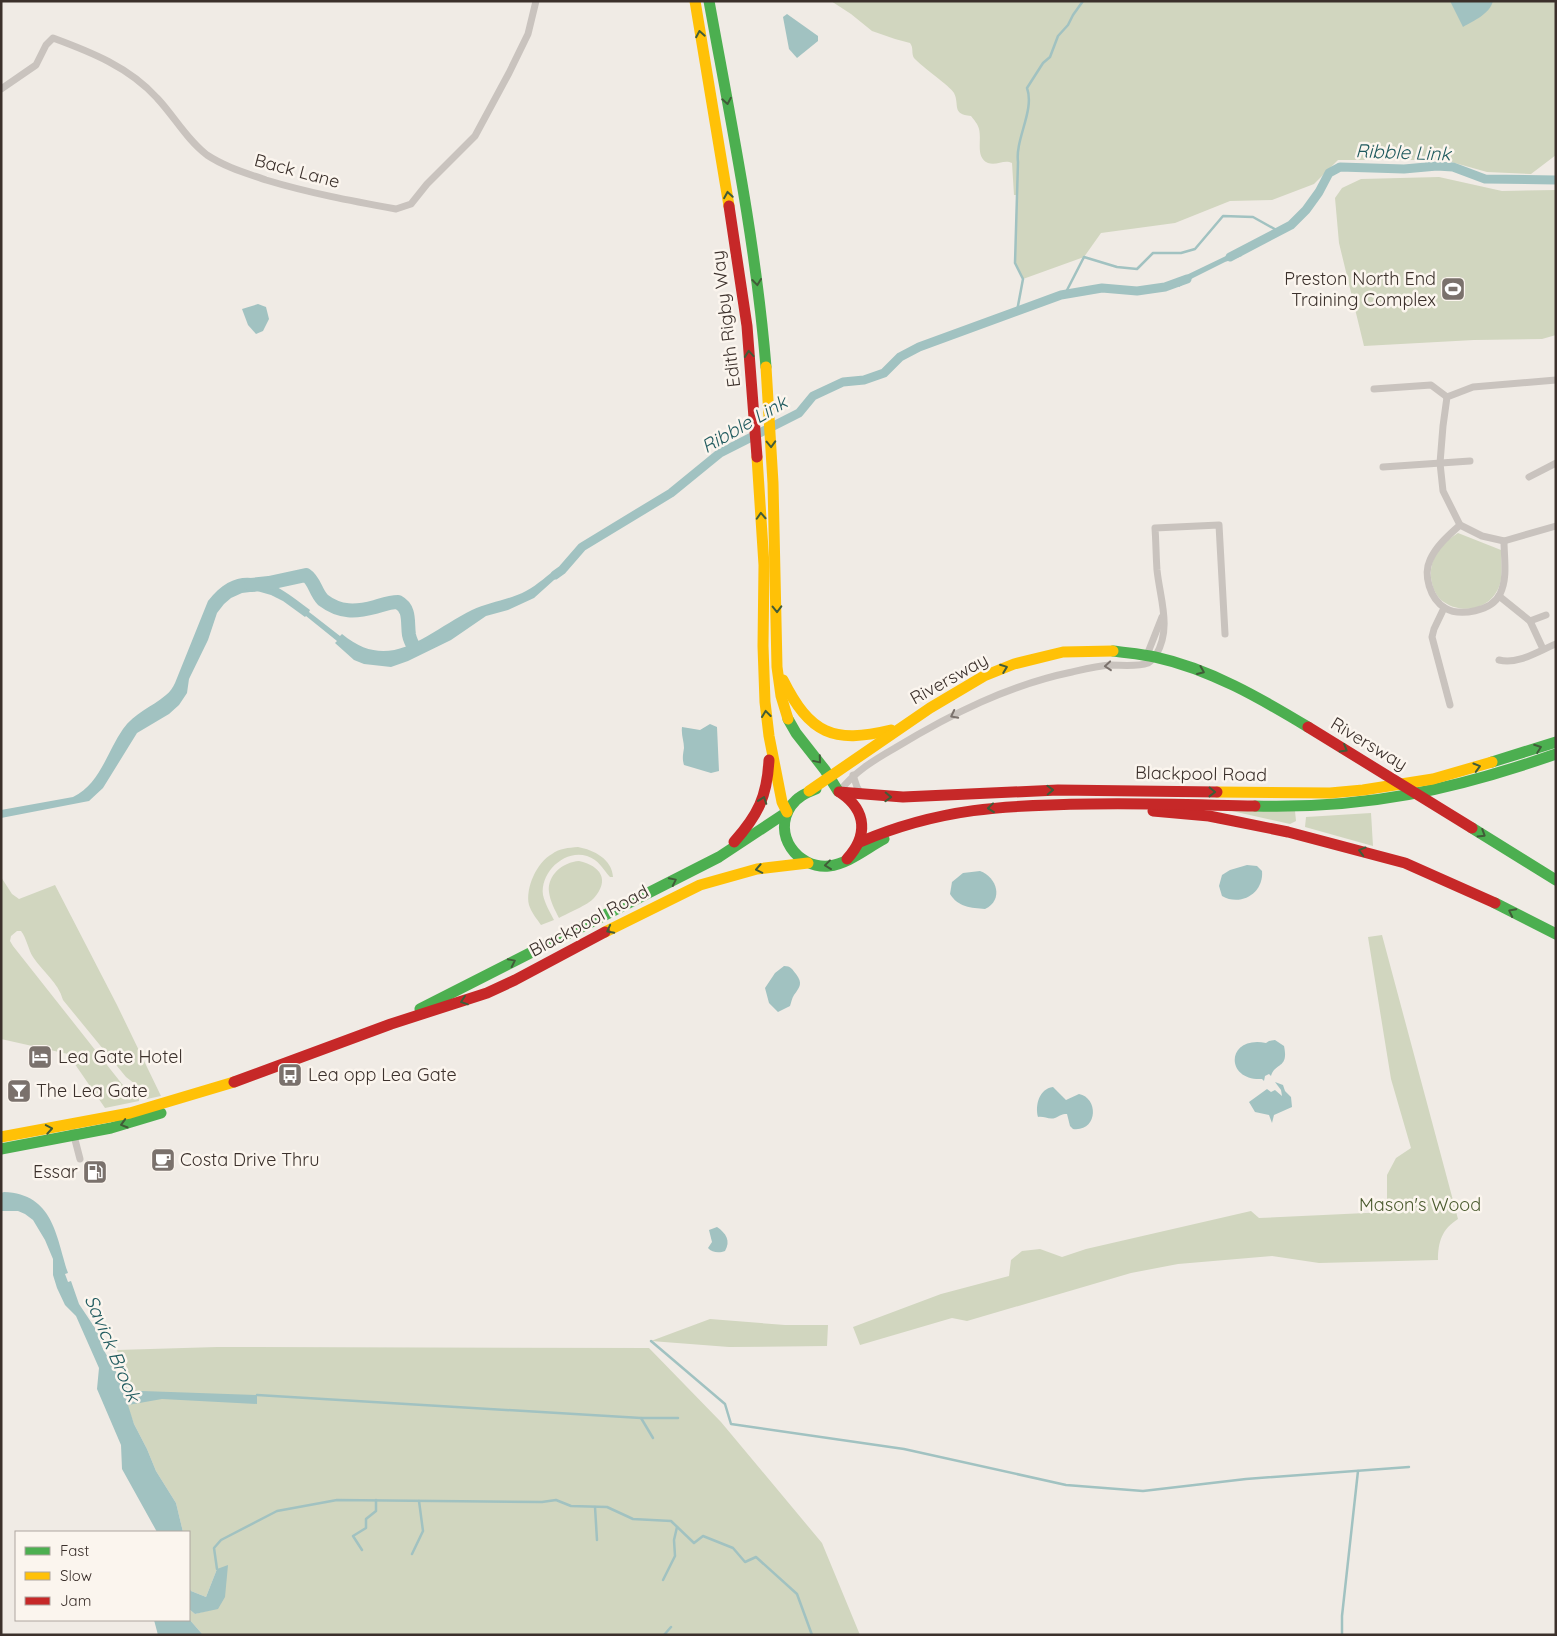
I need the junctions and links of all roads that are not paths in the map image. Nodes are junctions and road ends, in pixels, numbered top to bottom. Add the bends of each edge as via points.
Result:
1 (536, 1) edge
2 (695, 1) edge
3 (709, 1) edge
4 (1, 89) edge
5 (1556, 380) edge
6 (1374, 389) dead end
7 (1447, 397) junction
8 (1470, 461) dead end
9 (1440, 463) junction
10 (1556, 464) edge
11 (1383, 467) dead end
12 (1529, 477) dead end
13 (1460, 525) junction
14 (1556, 526) edge
15 (1504, 541) junction
16 (1499, 596) junction
17 (1444, 608) junction
18 (1546, 615) dead end
19 (1530, 621) junction
20 (1225, 634) dead end
21 (1556, 644) edge
22 (1543, 649) junction
23 (1151, 656) junction
24 (1499, 660) dead end
25 (778, 666) junction
26 (1450, 705) dead end
27 (907, 723) junction
28 (769, 736) junction
29 (1556, 742) edge
30 (1556, 754) edge
31 (853, 775) junction
32 (830, 776) junction
33 (809, 791) junction
34 (838, 792) junction
35 (861, 794) junction
36 (1127, 803) junction
37 (788, 812) junction
38 (949, 814) junction
39 (860, 842) junction
40 (724, 854) junction
41 (847, 859) junction
42 (808, 863) junction
43 (1556, 880) edge
44 (1556, 934) edge
45 (391, 1024) junction
46 (73, 1130) junction
47 (1, 1137) edge
48 (1, 1149) edge
49 (80, 1159) dead end

1 - 4 street, Back Lane via 528,34 475,136 411,204 396,209 300,190 223,164 199,149 158,98 139,80 90,52 53,38 36,65
28 -> 2 highway, Edith Rigby Way via 763,655 764,565 747,326
3 -> 25 highway, Edith Rigby Way via 750,234 764,339 770,419
5 - 7 street via 1473,387
6 - 7 street via 1431,385
7 - 9 street
8 - 9 street
9 - 11 street
9 - 13 street via 1443,491
10 - 12 street
13 - 15 street via 1477,535
13 - 17 street via 1435,549 1427,570 1430,589
14 - 15 street
15 - 16 street via 1504,582
16 - 17 street via 1474,612
16 - 19 street
17 - 26 street via 1432,637
18 - 19 street
19 - 22 street
20 - 23 street via 1219,525 1155,528 1157,572 1165,622 1160,647
21 - 22 street
22 - 24 street via 1513,661
27 -> 23 highway, Riversway via 978,679 1025,661 1095,650
23 -> 31 street, Riversway via 1150,662 1142,664 1073,671 1009,690 918,734
23 -> 43 highway, Riversway via 1193,668 1260,698
25 - 27 highway via 798,709 807,720 829,733 862,736 882,733
25 -> 32 highway, Edith Rigby Way via 785,713 802,742
27 - 32 highway, Riversway
28 - 37 highway, Edith Rigby Way via 782,802
40 -> 28 highway via 762,805 769,776
35 -> 29 highway, Blackpool Road via 922,797 1058,790 1330,793 1433,779
30 - 36 highway, Blackpool Road via 1447,787 1347,804
31 - 34 street, Riversway
31 - 35 street
32 - 33 highway, Riversway
32 - 34 highway, Edith Rigby Way
33 - 34 highway via 824,788
33 - 37 highway via 796,799
34 - 35 highway, Blackpool Road
34 - 39 highway via 851,800 860,813
36 -> 38 highway, Blackpool Road via 1012,806
44 -> 36 highway via 1405,863 1288,832 1209,816 1143,810
37 - 40 highway, Blackpool Road
37 - 42 highway via 784,827 787,842 795,855
38 - 39 highway, Blackpool Road via 899,825
38 - 41 highway via 906,829
39 - 41 highway
45 -> 40 highway, Blackpool Road
41 -> 42 highway via 828,866
42 -> 45 highway, Blackpool Road via 757,869 700,885 515,980 473,998
45 - 46 highway, Blackpool Road via 218,1088
47 -> 46 highway, Blackpool Road
46 - 48 highway, Blackpool Road
46 - 49 street

